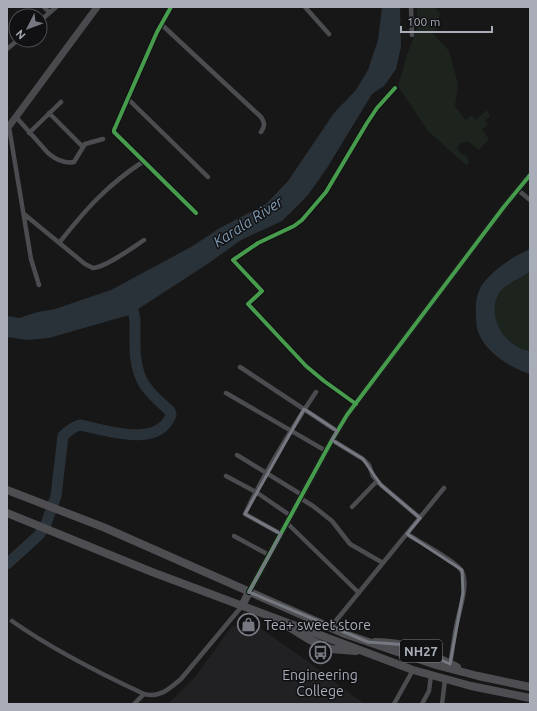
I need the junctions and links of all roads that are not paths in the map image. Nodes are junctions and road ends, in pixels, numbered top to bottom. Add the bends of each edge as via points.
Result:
1 (44, 7) edge
2 (56, 7) edge
3 (171, 7) edge
4 (305, 7) edge
5 (411, 7) edge
6 (95, 8) edge
7 (49, 12) joint
8 (161, 24) junction
9 (330, 34) dead end
10 (412, 36) dead end
11 (395, 88) dead end
12 (127, 98) junction
13 (61, 102) dead end
14 (49, 113) junction
15 (16, 117) junction
16 (8, 128) edge
17 (261, 132) dead end
18 (29, 133) junction
19 (103, 139) dead end
20 (82, 146) junction
21 (144, 161) junction
22 (530, 175) edge
23 (208, 177) dead end
24 (518, 190) junction
25 (530, 200) edge
26 (24, 214) junction
27 (196, 214) dead end
28 (144, 240) dead end
29 (59, 243) junction
30 (39, 285) dead end
31 (240, 367) dead end
32 (316, 392) dead end
33 (226, 393) dead end
34 (356, 404) junction
35 (304, 409) junction
36 (290, 430) junction
37 (337, 431) junction
38 (332, 440) junction
39 (326, 451) junction
40 (237, 454) dead end
41 (266, 472) junction
42 (226, 476) dead end
43 (377, 481) junction
44 (444, 488) dead end
45 (7, 490) edge
46 (256, 492) junction
47 (301, 497) junction
48 (352, 507) dead end
49 (7, 513) edge
50 (291, 516) junction
51 (420, 518) junction
52 (287, 523) junction
53 (281, 534) junction
54 (407, 534) junction
55 (234, 536) dead end
56 (270, 555) junction
57 (384, 563) junction
58 (249, 592) junction
59 (359, 593) junction
60 (242, 606) junction
61 (12, 621) dead end
62 (330, 628) junction
63 (368, 642) junction
64 (450, 664) junction
65 (413, 670) junction
66 (470, 674) junction
67 (431, 675) junction
68 (445, 680) junction
69 (530, 687) edge
70 (144, 694) junction
71 (530, 698) edge
72 (134, 704) edge
73 (394, 704) edge
74 (422, 704) edge
75 (442, 704) edge

1 - 7 street
2 - 7 street
3 - 8 street
4 - 9 street
5 - 10 street
6 - 15 main road
8 - 12 street
8 - 17 street via 262,117 264,128
11 - 34 street via 367,123 326,192 302,220 258,243 233,260 262,291 248,304 306,366
12 - 21 street via 114,131
12 - 23 street
13 - 14 street
14 - 18 street
14 - 20 street
15 - 16 main road
15 - 18 street
16 - 26 street
18 - 20 street via 48,153 64,161 74,162
19 - 20 street via 87,142
21 - 27 street
21 - 29 street via 115,181 99,196
22 - 24 street
24 - 25 street
24 - 34 street
26 - 29 street
26 - 30 street via 31,259
28 - 29 street via 95,268 90,267
31 - 35 street
32 - 35 street
33 - 36 street
34 - 37 street
35 - 36 street
35 - 37 street
36 - 39 street
36 - 41 street
37 - 38 street
38 - 39 street
38 - 43 street via 367,462
39 - 47 street
40 - 41 street
41 - 46 street
41 - 47 street
42 - 46 street
43 - 48 street
43 - 51 street
44 - 51 street
45 - 58 highway, NH27 via 84,520
46 - 50 street
46 - 53 street via 245,514
47 - 50 street
47 - 57 street via 332,521 350,544
49 - 60 highway, NH27
50 - 52 street
51 - 54 street
52 - 53 street
52 - 59 street
53 - 56 street
54 - 57 street
54 - 64 street via 454,563 464,575 464,593
55 - 56 street
56 - 58 street
57 - 59 street
58 - 60 highway
58 - 62 highway, NH27
59 - 62 street
60 - 65 highway, NH27
60 - 70 street via 172,687 155,696
61 - 70 street via 109,678
62 - 63 highway, NH27
63 - 64 highway, NH27 via 408,645
63 - 66 highway, NH27
64 - 66 highway, NH27
65 - 67 highway, NH27
65 - 73 street
66 - 69 highway, NH27
67 - 68 highway, NH27
67 - 74 street via 429,691
68 - 71 highway, NH27
68 - 75 street
70 - 72 street

